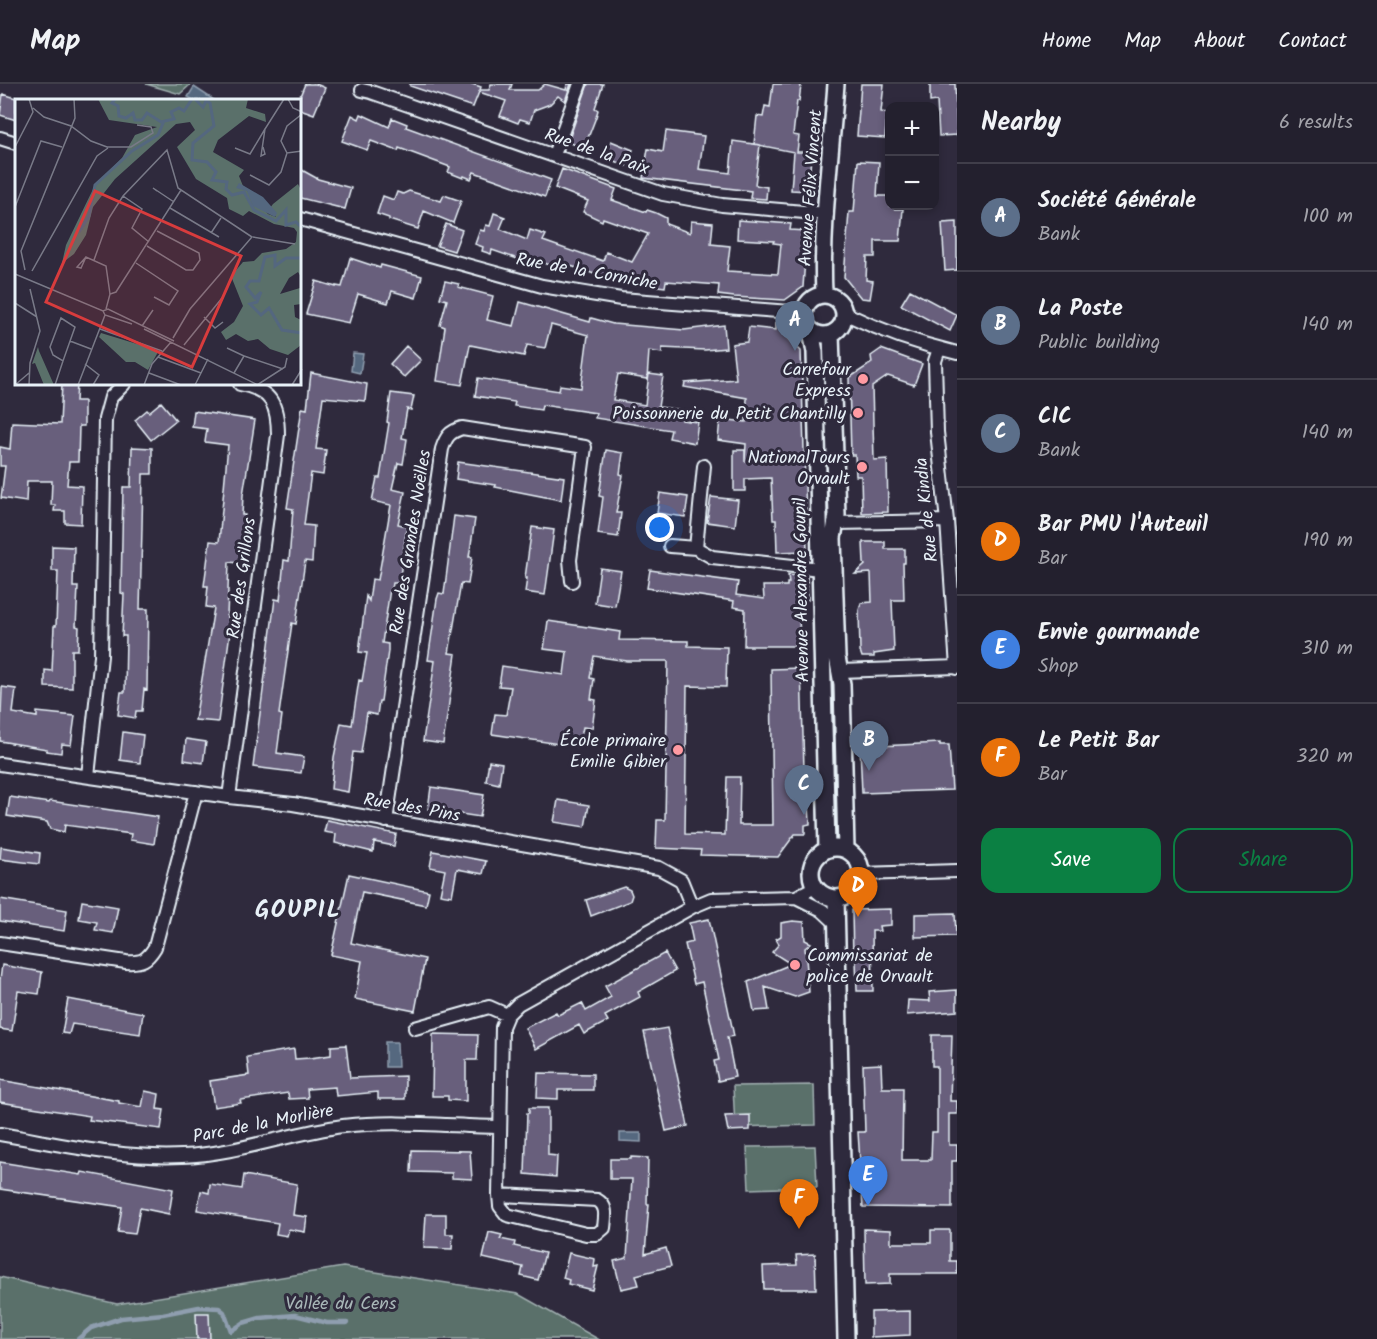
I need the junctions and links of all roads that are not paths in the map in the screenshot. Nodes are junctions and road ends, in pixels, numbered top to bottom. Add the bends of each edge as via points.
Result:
1 (580, 84) edge
2 (836, 84) edge
3 (362, 90) dead end
4 (0, 138) edge
5 (15, 143) edge
6 (554, 156) junction
7 (827, 214) junction
8 (302, 220) edge
9 (824, 294) junction
10 (803, 313) junction
11 (844, 313) junction
12 (811, 331) junction
13 (831, 334) junction
14 (939, 349) junction
15 (957, 353) edge
16 (122, 386) edge
17 (253, 386) edge
18 (704, 466) dead end
19 (947, 521) junction
20 (836, 523) junction
21 (670, 546) dead end
22 (696, 549) junction
23 (820, 569) junction
24 (573, 582) dead end
25 (957, 668) edge
26 (840, 671) junction
27 (0, 764) edge
28 (88, 776) junction
29 (196, 792) junction
30 (229, 797) junction
31 (386, 821) junction
32 (827, 849) junction
33 (846, 850) junction
34 (957, 871) edge
35 (861, 874) junction
36 (815, 887) junction
37 (796, 897) junction
38 (836, 898) junction
39 (692, 907) junction
40 (837, 924) junction
41 (0, 943) edge
42 (507, 1015) junction
43 (415, 1028) dead end
44 (499, 1127) junction
45 (0, 1134) edge
46 (499, 1195) junction
47 (846, 1339) edge

1 - 6 street
2 - 7 street, Avenue Félix Vincent
3 - 6 street, Rue de la Paix
4 - 5 street
6 - 7 street, Rue de la Paix via 663,194 722,205
7 - 9 street, Avenue Félix Vincent
8 - 10 street, Rue de la Corniche via 542,286 621,299
9 - 10 street via 808,302
9 - 11 street via 840,302
10 - 12 street
11 - 13 street via 842,326
11 - 14 street
12 - 13 street
12 - 23 street, Avenue Alexandre Goupil via 815,352
13 - 20 street, Avenue Alexandre Goupil
14 - 15 street
14 - 19 street, Rue de Kindia via 935,361 937,432
16 - 28 street via 111,397 105,418 101,656
17 - 30 street, Rue des Grillons via 267,395 278,414 278,435
18 - 22 street
19 - 20 street
19 - 25 street, Rue de Kindia
20 - 26 street, Avenue Alexandre Goupil via 833,538
21 - 22 street
22 - 23 street via 712,556
23 - 32 street, Avenue Alexandre Goupil
24 - 31 street, Rue des Grandes Noëlles via 570,560 585,447 462,428 452,431 442,449
25 - 26 street
26 - 33 street, Avenue Alexandre Goupil
27 - 28 street, Rue des Pins
28 - 29 street, Rue des Pins
29 - 30 street, Rue des Pins
29 - 41 street via 155,947 147,959 126,962
30 - 31 street, Rue des Pins
31 - 39 street, Rue des Pins via 659,868 681,880
32 - 33 street
32 - 36 street via 812,865
33 - 35 street via 857,859
34 - 35 street
35 - 38 street via 856,888
36 - 37 street
36 - 38 street
37 - 39 street via 711,899
37 - 40 street via 822,910
38 - 40 street
39 - 42 street via 518,1004
40 - 47 street
42 - 43 street via 489,1007
42 - 44 street via 502,1027
44 - 45 street, Parc de la Morlière via 343,1126 214,1154 173,1156 121,1154
44 - 46 street
46 - 46 street via 597,1200 605,1210 604,1228 597,1234 586,1234 507,1215 500,1206

